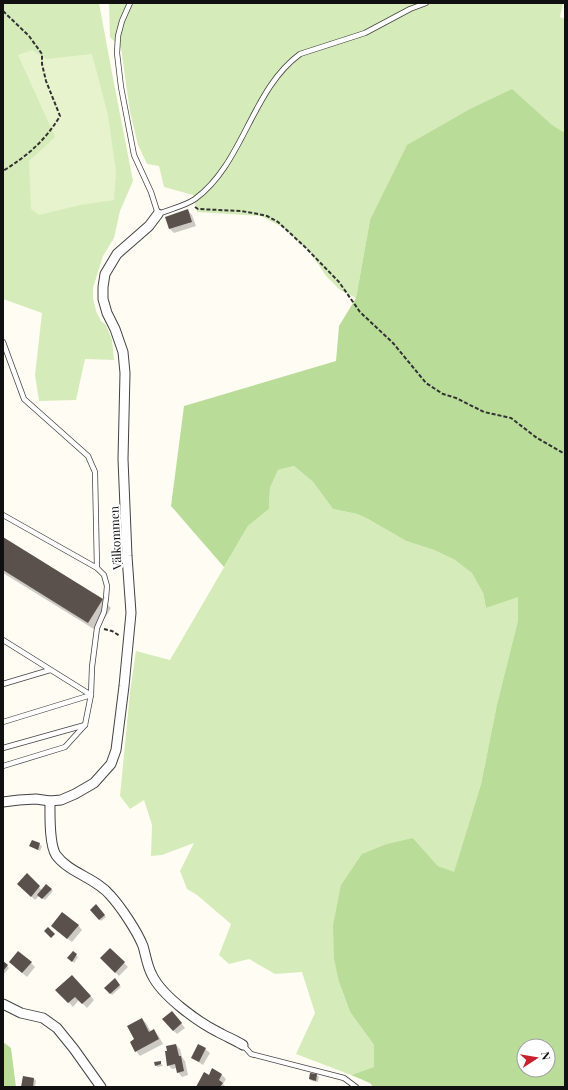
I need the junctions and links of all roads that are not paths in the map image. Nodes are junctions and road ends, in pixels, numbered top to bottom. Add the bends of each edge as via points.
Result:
1 (130, 3) edge
2 (426, 3) edge
3 (158, 214) junction
4 (3, 342) edge
5 (3, 515) edge
6 (97, 568) junction
7 (3, 640) edge
8 (5, 644) edge
9 (50, 670) junction
10 (3, 684) edge
11 (90, 695) junction
12 (3, 722) edge
13 (85, 725) junction
14 (3, 748) edge
15 (3, 766) edge
16 (3, 802) edge
17 (50, 802) junction
18 (3, 1004) edge
19 (243, 1045) joint
20 (101, 1087) edge
21 (356, 1087) edge

1 - 3 lane via 118,36 121,87 134,155
2 - 3 lane via 365,33 300,54 291,61 260,103 224,169 212,183 190,202
3 - 17 street, Välkommen via 149,226 117,254 105,274 103,286 107,313 123,352 125,379 123,459 131,612 116,750 111,764 94,783 75,794
4 - 6 lane via 24,399 88,456 95,472
5 - 6 lane
6 - 11 lane via 104,575 107,586 104,612 97,628
7 - 8 lane
8 - 9 lane
9 - 10 lane
9 - 11 lane
11 - 12 lane
11 - 13 lane
13 - 14 lane
13 - 15 lane via 65,747
16 - 17 street, Välkommen via 36,799
17 - 19 street via 53,848 56,855 65,865 110,894 136,932 152,976 185,1010
18 - 20 street via 21,1013 43,1018 57,1028
19 - 21 lane via 251,1054 344,1078

